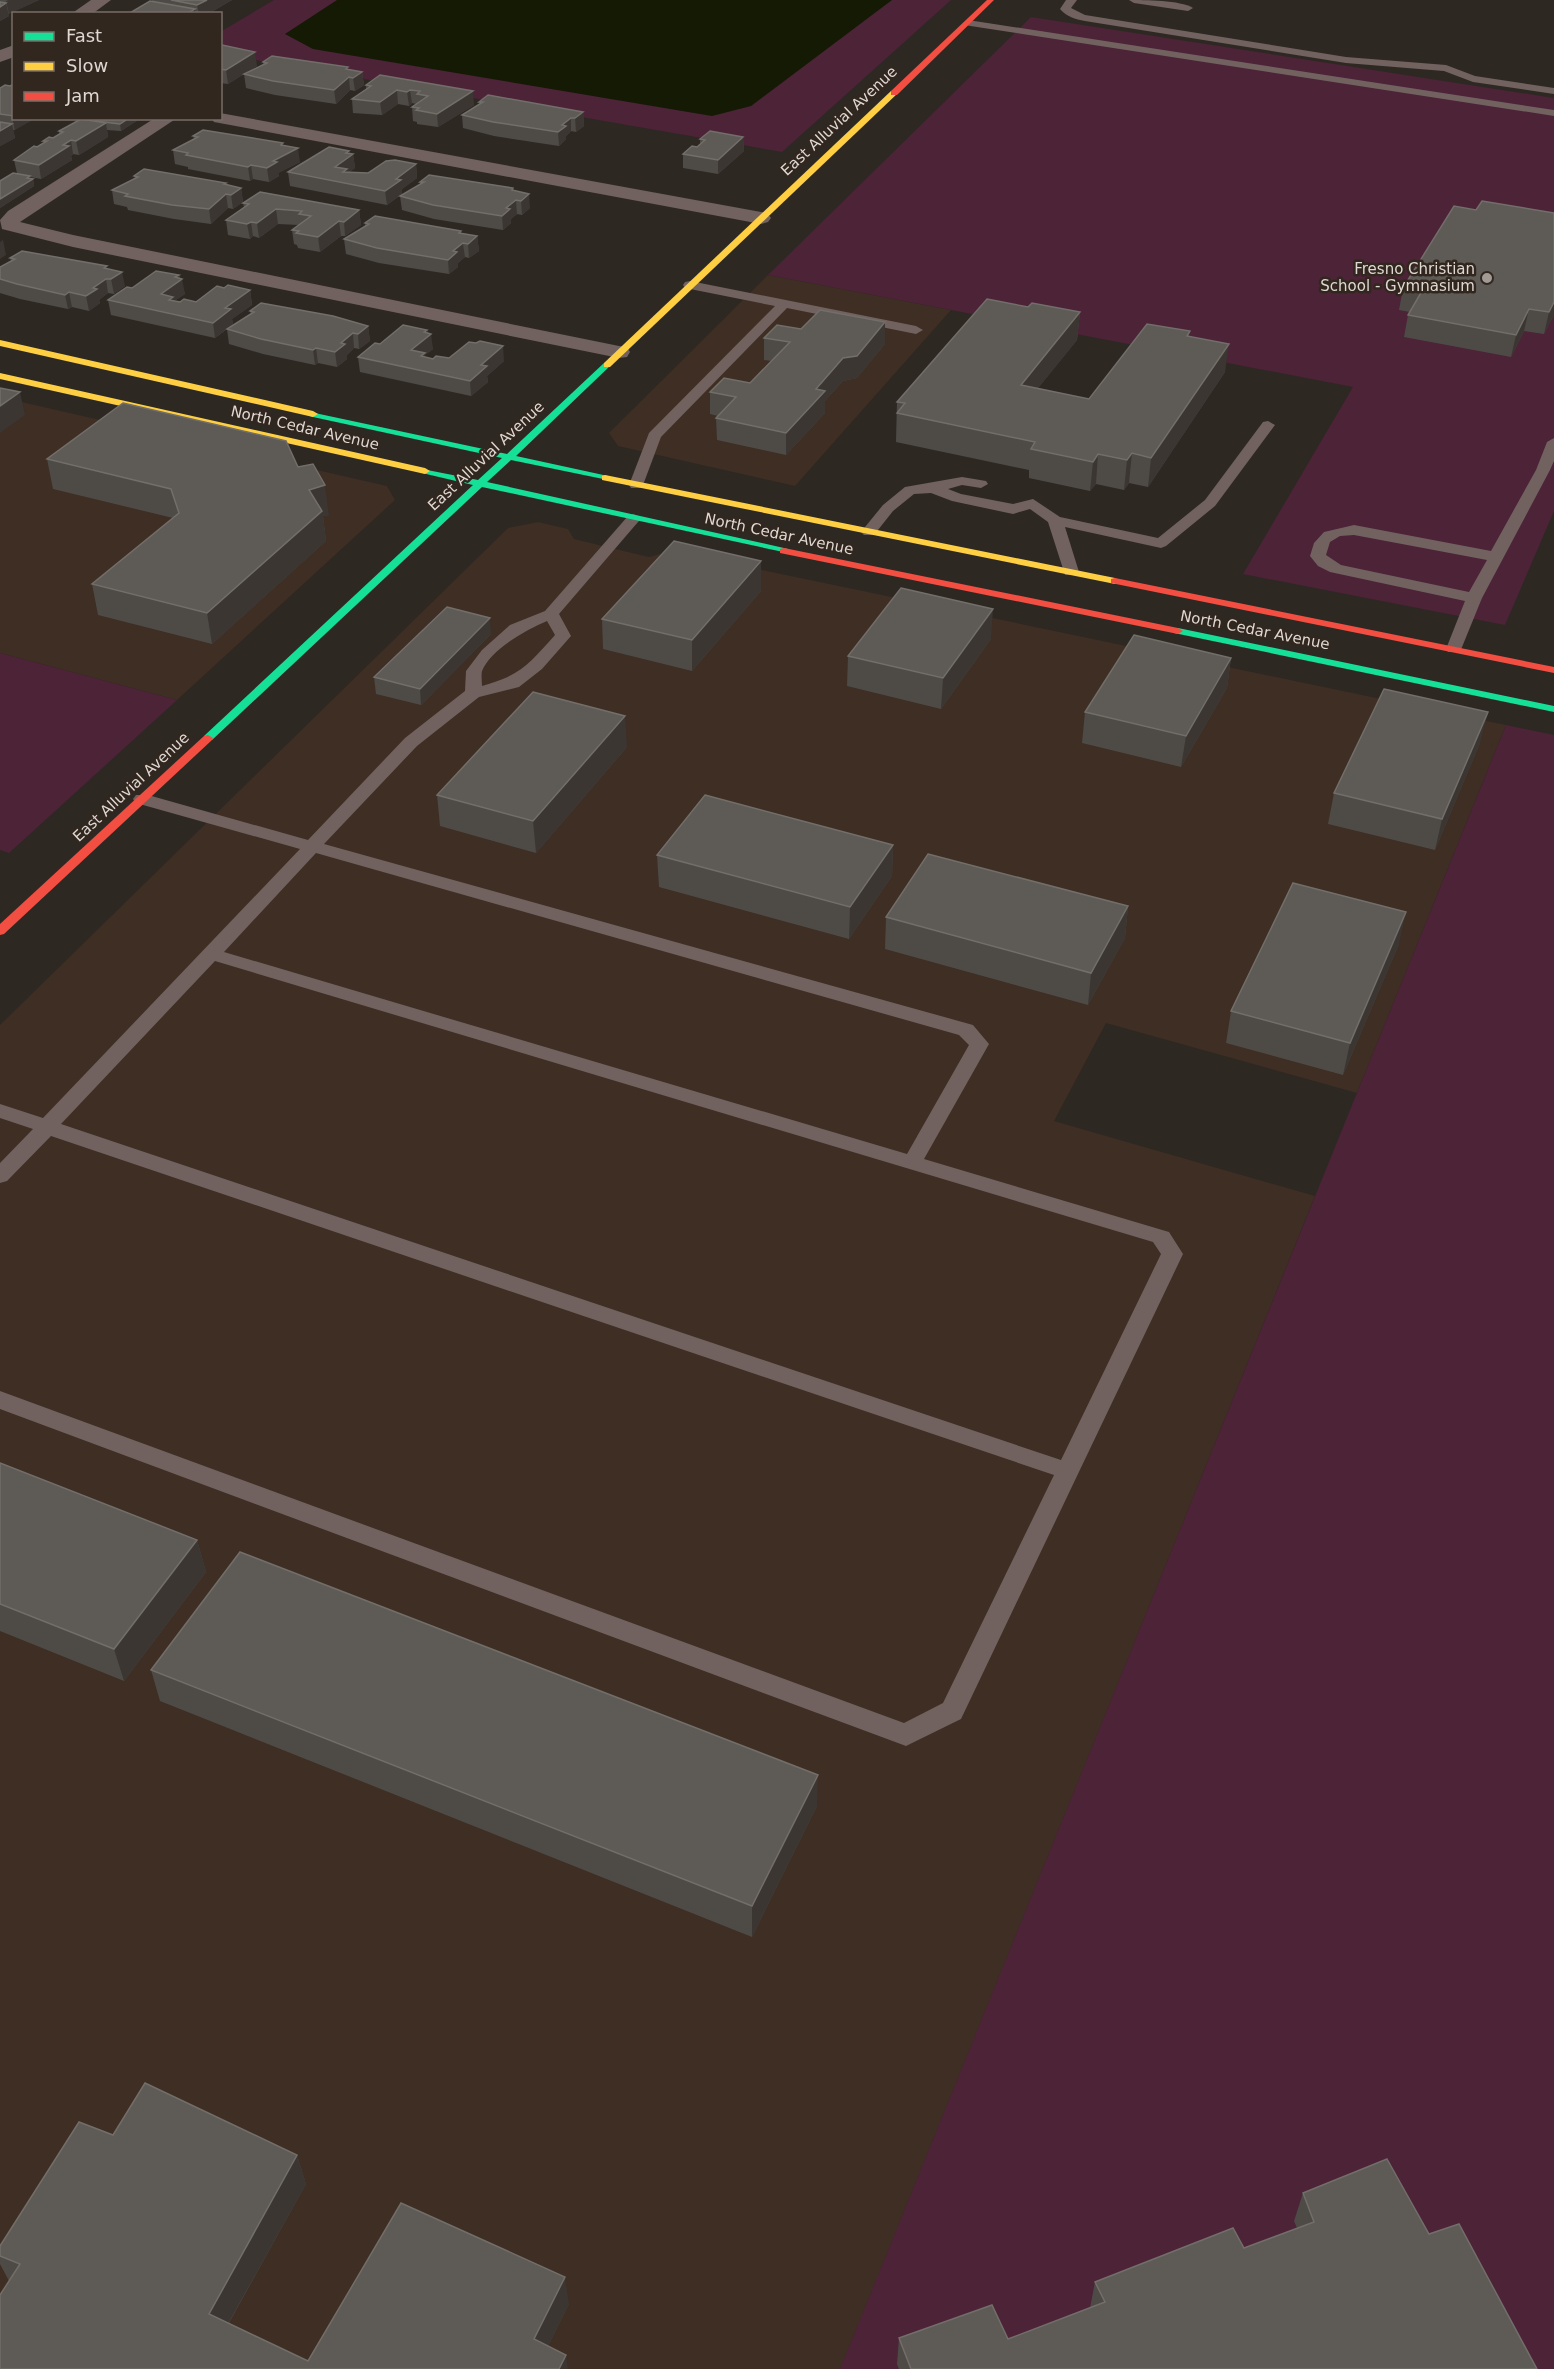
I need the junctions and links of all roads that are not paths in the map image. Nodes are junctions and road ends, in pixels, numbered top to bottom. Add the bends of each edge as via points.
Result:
1 (103, 0) edge
2 (991, 0) edge
3 (1072, 0) edge
4 (1134, 0) edge
5 (1188, 8) dead end
6 (82, 12) edge
7 (968, 22) junction
8 (1554, 91) edge
9 (1554, 113) edge
10 (222, 118) edge
11 (165, 120) edge
12 (761, 218) junction
13 (690, 285) junction
14 (784, 304) junction
15 (916, 330) dead end
16 (0, 343) edge
17 (619, 352) junction
18 (0, 376) edge
19 (1268, 425) dead end
20 (1554, 442) edge
21 (508, 458) junction
22 (981, 484) dead end
23 (480, 485) junction
24 (636, 485) junction
25 (933, 488) junction
26 (1018, 493) dead end
27 (1033, 504) junction
28 (633, 519) junction
29 (1055, 520) junction
30 (869, 532) junction
31 (1497, 558) junction
32 (1071, 572) junction
33 (1474, 598) junction
34 (550, 614) junction
35 (1454, 649) junction
36 (1345, 652) dead end
37 (1325, 660) junction
38 (1554, 670) edge
39 (473, 693) junction
40 (1554, 709) edge
41 (142, 800) junction
42 (313, 846) junction
43 (0, 931) edge
44 (211, 954) junction
45 (0, 1111) edge
46 (47, 1126) junction
47 (912, 1163) junction
48 (0, 1176) edge
49 (0, 1400) edge
50 (1068, 1471) junction

1 - 6 street
2 - 7 main road, East Alluvial Avenue
3 - 8 lane via 1065,9 1085,18 1346,60 1446,68 1473,79
4 - 5 lane
7 - 9 lane
7 - 12 main road, East Alluvial Avenue
10 - 12 street
11 - 17 street via 15,214 9,225
12 - 13 main road, East Alluvial Avenue
13 - 14 lane
13 - 17 main road, East Alluvial Avenue
14 - 15 lane
14 - 24 lane via 654,436
16 - 21 main road, North Cedar Avenue
17 - 21 main road, East Alluvial Avenue
18 - 23 main road, North Cedar Avenue
19 - 29 lane via 1210,503 1161,543
20 - 31 lane
21 - 23 main road, East Alluvial Avenue
21 - 24 main road, North Cedar Avenue
22 - 25 lane via 962,481
23 - 28 main road, North Cedar Avenue
23 - 41 main road, East Alluvial Avenue
24 - 30 main road, North Cedar Avenue
25 - 27 lane via 957,498 1013,509
25 - 30 lane via 910,490 888,508
26 - 27 lane
27 - 29 lane
28 - 34 lane
28 - 37 main road, North Cedar Avenue via 861,569
29 - 32 lane
30 - 32 main road, North Cedar Avenue
31 - 33 lane
31 - 33 lane via 1354,530 1328,534 1318,549 1324,563 1336,569
32 - 35 main road, North Cedar Avenue
33 - 35 lane
34 - 39 lane via 516,628 488,653 474,671
34 - 39 lane via 563,636 536,666 513,683
35 - 38 main road, North Cedar Avenue
36 - 37 main road
37 - 40 main road, North Cedar Avenue
39 - 42 lane via 411,742
41 - 42 lane
41 - 43 main road, East Alluvial Avenue
42 - 44 lane
42 - 47 lane via 966,1030 979,1044
44 - 46 lane
44 - 47 lane
45 - 46 lane
46 - 48 lane
46 - 50 lane
47 - 50 lane via 1161,1237 1172,1254
49 - 50 lane via 906,1735 952,1711

